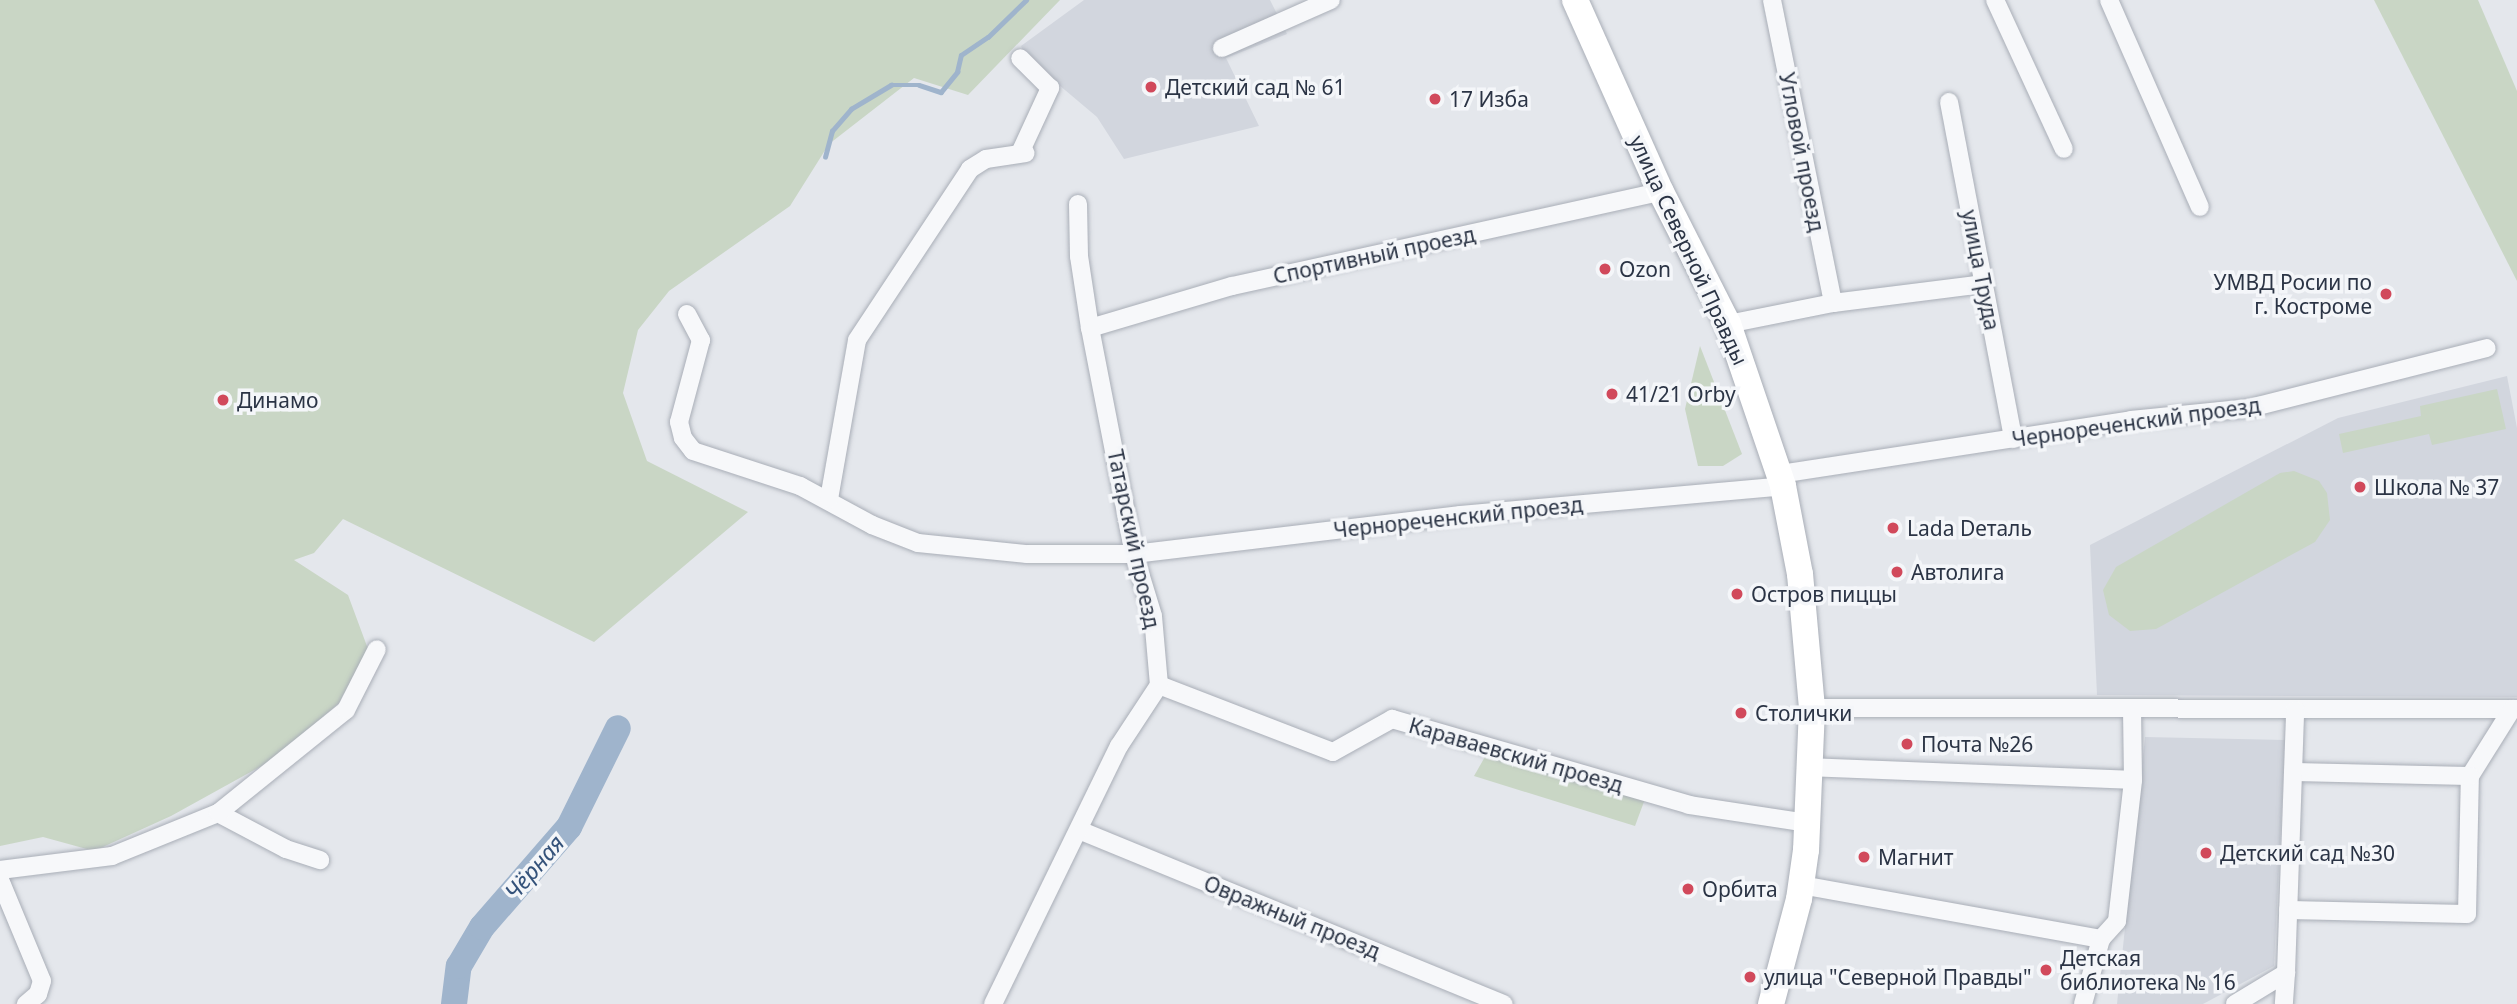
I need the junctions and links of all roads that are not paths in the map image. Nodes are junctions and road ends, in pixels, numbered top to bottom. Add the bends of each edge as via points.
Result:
1 (1331, 0) edge
2 (1575, 0) edge
3 (1772, 0) edge
4 (1995, 0) edge
5 (2109, 0) edge
6 (1222, 48) dead end
7 (1020, 58) dead end
8 (1949, 102) dead end
9 (2064, 149) dead end
10 (1661, 191) junction
11 (1078, 204) dead end
12 (2200, 207) dead end
13 (1983, 284) junction
14 (1833, 303) junction
15 (687, 314) dead end
16 (1728, 324) junction
17 (1090, 328) junction
18 (2487, 348) dead end
19 (2013, 439) junction
20 (1782, 480) junction
21 (829, 499) junction
22 (1134, 554) junction
23 (377, 649) dead end
24 (1159, 685) junction
25 (1812, 708) junction
26 (2132, 709) junction
27 (2514, 709) edge
28 (2295, 710) junction
29 (1809, 766) junction
30 (2293, 772) junction
31 (2470, 776) junction
32 (2133, 780) junction
33 (218, 813) junction
34 (1808, 823) junction
35 (1079, 830) junction
36 (320, 860) dead end
37 (0, 870) edge
38 (0, 880) edge
39 (1801, 885) junction
40 (2288, 910) junction
41 (2102, 939) junction
42 (2286, 973) junction
43 (26, 1004) edge
44 (993, 1004) edge
45 (1504, 1004) edge
46 (1771, 1004) edge
47 (2082, 1004) edge
48 (2235, 1004) edge
49 (2284, 1004) edge

1 - 6 street
2 - 10 main road, улица Северной Правды
3 - 14 street, Угловой проезд
4 - 9 street
5 - 12 street
7 - 21 street via 1050,88 1023,153 986,159 957,183 857,340
8 - 13 street, улица Труда
10 - 16 main road, улица Северной Правды
10 - 17 street, Спортивный проезд via 1232,286
11 - 17 street, Татарский проезд via 1079,256
13 - 14 street
13 - 19 street, улица Труда
14 - 16 street
15 - 21 street, Чернореченский проезд via 701,340 679,422 683,438 693,451
16 - 20 main road, улица Северной Правды
17 - 22 street, Татарский проезд
18 - 19 street, Чернореченский проезд via 2250,408
19 - 20 street, Чернореченский проезд
20 - 22 street, Чернореченский проезд
20 - 25 main road, улица Северной Правды via 1801,574
21 - 22 street, Чернореченский проезд via 872,525 919,542 1027,554
22 - 24 street, Татарский проезд via 1153,616
23 - 33 street via 346,710
24 - 34 street, Караваевский проезд via 1332,752 1392,719 1689,805
24 - 35 street via 1119,746
25 - 26 street
25 - 29 main road, улица Северной Правды
26 - 28 street
26 - 32 street
27 - 28 street
27 - 31 street
28 - 30 street
29 - 32 street
29 - 34 main road, улица Северной Правды
30 - 31 street
30 - 40 street
31 - 40 street via 2467,914
32 - 41 street via 2117,921
33 - 36 street via 286,849
33 - 37 street via 112,856
34 - 39 main road, улица Северной Правды
35 - 44 street
35 - 45 street, Овражный проезд
38 - 43 street via 42,981 38,994
39 - 41 street
39 - 46 main road, улица Северной Правды
40 - 42 street
41 - 47 street
42 - 48 street
42 - 49 street

